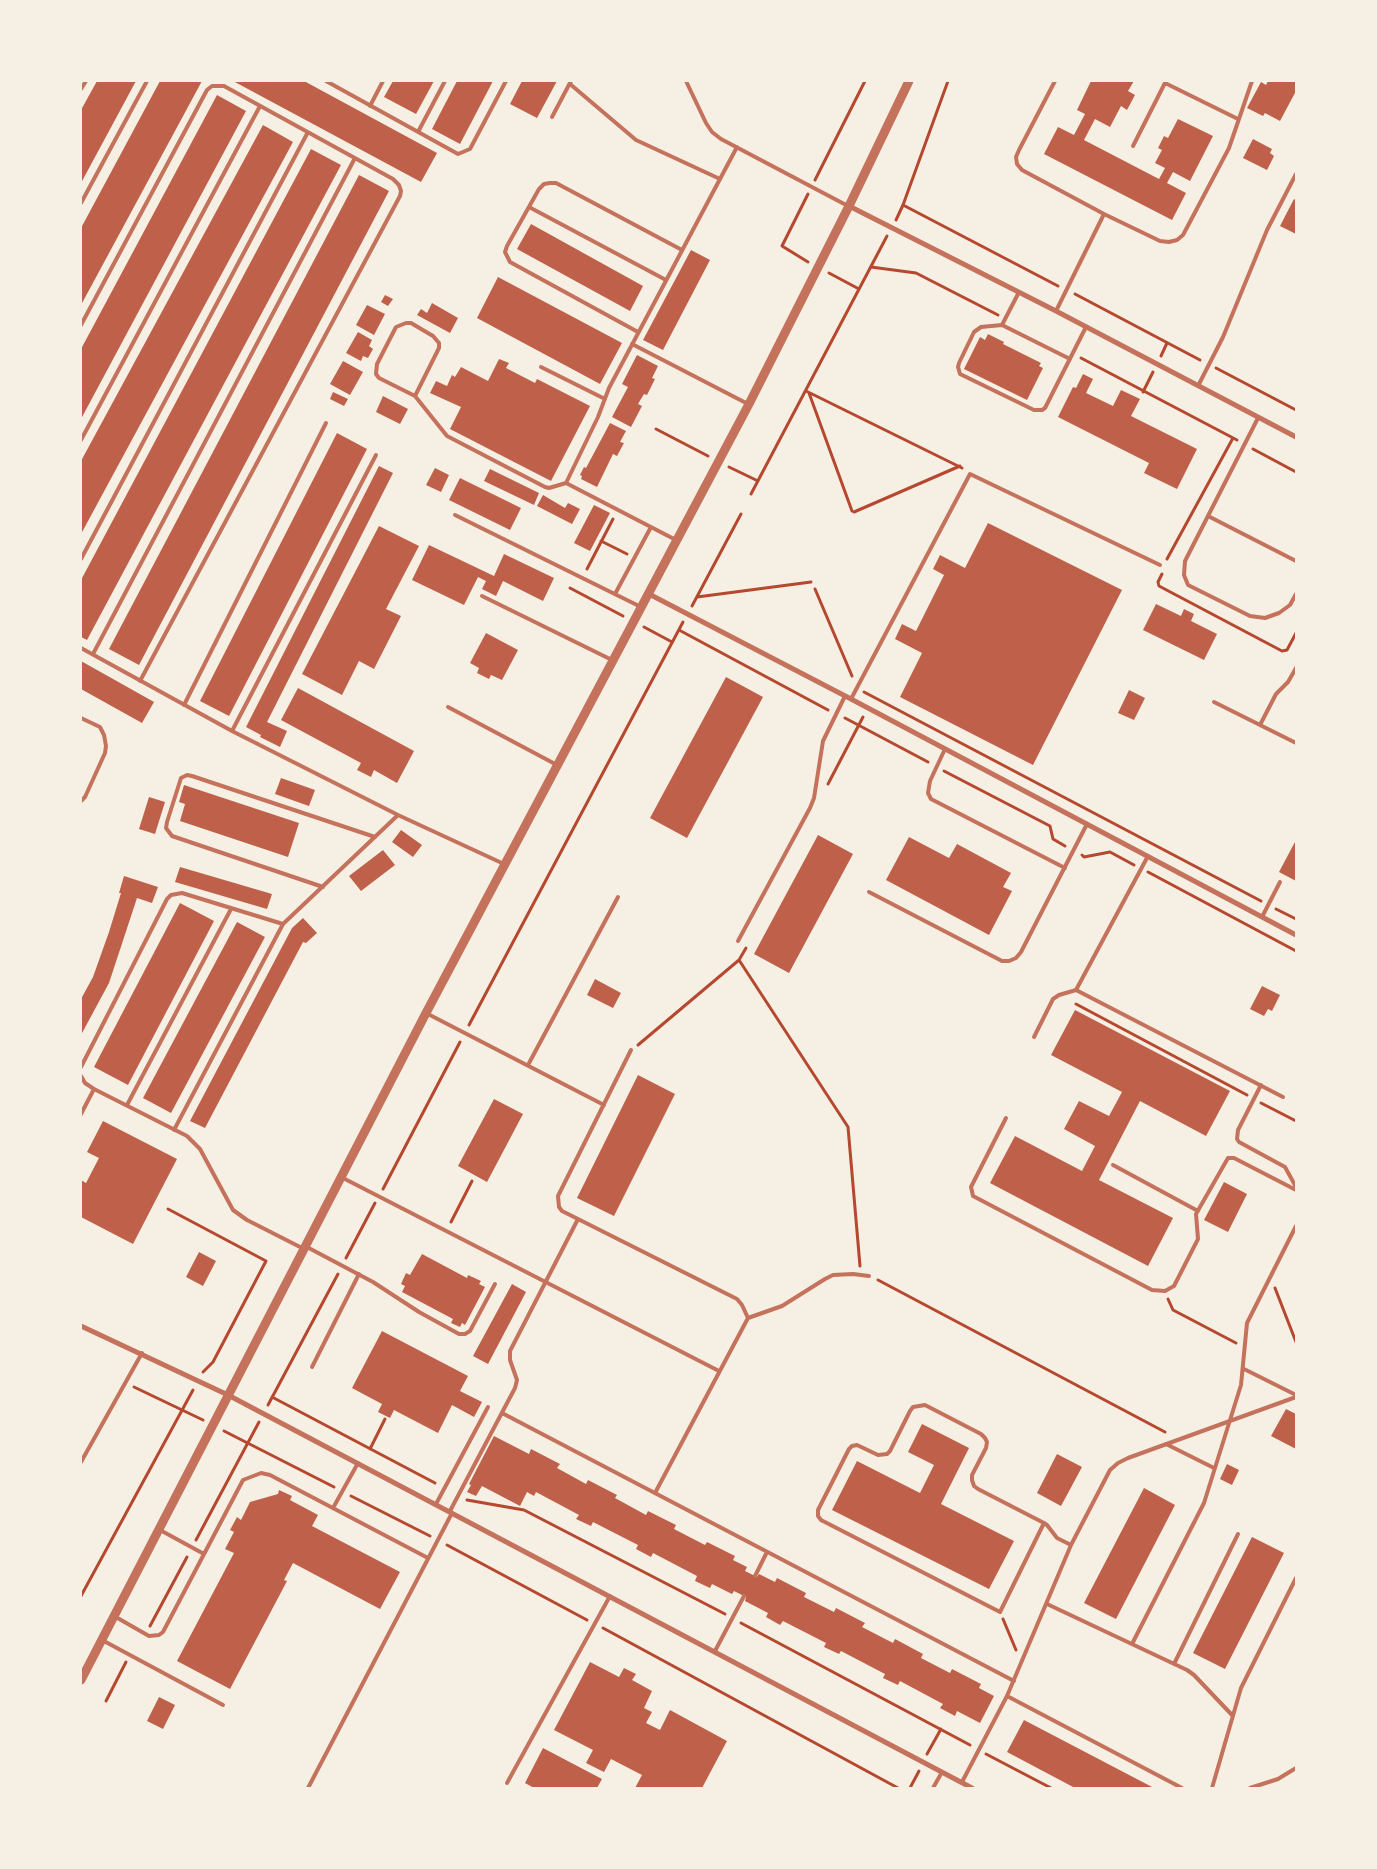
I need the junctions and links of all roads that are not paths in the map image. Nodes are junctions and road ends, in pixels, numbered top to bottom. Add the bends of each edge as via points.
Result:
1 (86, 81) edge
2 (147, 81) edge
3 (326, 81) edge
4 (383, 81) edge
5 (445, 81) edge
6 (506, 81) edge
7 (686, 81) edge
8 (909, 81) edge
9 (1055, 81) edge
10 (1252, 81) edge
11 (1166, 82) edge
12 (571, 83) edge
13 (81, 89) edge
14 (260, 106) junction
15 (370, 106) junction
16 (552, 117) dead end
17 (1238, 119) junction
18 (308, 132) junction
19 (418, 132) junction
20 (1133, 146) dead end
21 (737, 147) junction
22 (355, 158) junction
23 (1296, 174) edge
24 (720, 179) junction
25 (81, 203) edge
26 (849, 206) junction
27 (529, 207) junction
28 (1104, 214) junction
29 (682, 250) junction
30 (666, 280) junction
31 (1019, 292) junction
32 (1056, 311) junction
33 (81, 325) edge
34 (1002, 325) junction
35 (1086, 327) junction
36 (638, 332) junction
37 (632, 344) junction
38 (1070, 359) junction
39 (541, 367) dead end
40 (1198, 386) junction
41 (415, 396) junction
42 (605, 399) junction
43 (749, 404) junction
44 (1258, 418) junction
45 (326, 423) dead end
46 (1296, 437) edge
47 (81, 440) edge
48 (376, 455) dead end
49 (566, 482) junction
50 (455, 515) dead end
51 (1208, 516) junction
52 (651, 527) junction
53 (678, 541) junction
54 (81, 559) edge
55 (1296, 560) edge
56 (1160, 565) dead end
57 (615, 594) junction
58 (649, 594) junction
59 (1296, 594) edge
60 (482, 596) dead end
61 (642, 607) junction
62 (81, 648) edge
63 (93, 654) junction
64 (613, 661) junction
65 (1296, 668) edge
66 (140, 681) junction
67 (845, 696) junction
68 (851, 699) junction
69 (1214, 702) dead end
70 (184, 705) junction
71 (448, 707) dead end
72 (81, 718) edge
73 (1260, 725) junction
74 (232, 731) junction
75 (1296, 744) edge
76 (945, 749) junction
77 (558, 765) junction
78 (81, 801) edge
79 (398, 815) junction
80 (1087, 824) junction
81 (375, 837) junction
82 (1148, 856) junction
83 (504, 865) junction
84 (1064, 868) junction
85 (1280, 882) dead end
86 (322, 886) junction
87 (869, 892) dead end
88 (618, 897) dead end
89 (231, 909) junction
90 (1262, 917) junction
91 (283, 924) junction
92 (1296, 935) edge
93 (738, 941) dead end
94 (1076, 990) junction
95 (426, 1012) junction
96 (1034, 1037) dead end
97 (631, 1050) dead end
98 (528, 1065) junction
99 (81, 1067) edge
100 (81, 1076) edge
101 (1261, 1085) junction
102 (94, 1089) junction
103 (1283, 1097) dead end
104 (604, 1105) junction
105 (127, 1106) junction
106 (81, 1114) edge
107 (1006, 1118) dead end
108 (174, 1130) junction
109 (1113, 1165) dead end
110 (341, 1177) junction
111 (1296, 1188) edge
112 (1198, 1211) junction
113 (578, 1219) junction
114 (1296, 1226) edge
115 (304, 1247) junction
116 (359, 1274) junction
117 (869, 1276) road end
118 (545, 1283) junction
119 (495, 1284) dead end
120 (748, 1318) junction
121 (81, 1326) edge
122 (142, 1354) junction
123 (312, 1367) dead end
124 (1244, 1368) junction
125 (719, 1372) junction
126 (228, 1395) junction
127 (1296, 1396) edge
128 (488, 1407) dead end
129 (502, 1413) junction
130 (1231, 1420) junction
131 (1166, 1444) junction
132 (81, 1462) edge
133 (358, 1463) junction
134 (1214, 1468) junction
135 (655, 1493) junction
136 (436, 1504) junction
137 (333, 1508) junction
138 (451, 1512) junction
139 (1044, 1523) junction
140 (159, 1530) junction
141 (1238, 1534) dead end
142 (1072, 1544) junction
143 (767, 1552) junction
144 (204, 1554) junction
145 (428, 1558) junction
146 (755, 1576) dead end
147 (1296, 1578) edge
148 (610, 1596) junction
149 (744, 1596) dead end
150 (1047, 1604) junction
151 (114, 1616) junction
152 (102, 1640) junction
153 (1132, 1644) junction
154 (715, 1651) junction
155 (1174, 1664) junction
156 (81, 1680) edge
157 (1014, 1681) junction
158 (1007, 1696) junction
159 (223, 1705) dead end
160 (1232, 1715) junction
161 (1296, 1768) edge
162 (942, 1772) junction
163 (962, 1782) junction
164 (507, 1783) dead end
165 (1264, 1786) edge
166 (308, 1788) edge
167 (933, 1788) edge
168 (972, 1788) edge
169 (1182, 1788) edge
170 (1212, 1788) edge
171 (1250, 1788) edge

1 - 13 lane
2 - 25 lane
3 - 15 lane
4 - 15 lane
5 - 19 lane
6 - 19 lane via 470,150 458,154
7 - 21 lane via 712,132
8 - 26 street
9 - 28 lane via 1019,150 1017,164 1022,170
10 - 17 lane
11 - 17 lane
11 - 20 lane
12 - 16 lane
12 - 24 lane via 636,140
14 - 18 lane
14 - 33 lane via 224,86 212,86 207,90
14 - 47 lane
15 - 19 lane
17 - 28 lane via 1229,148 1178,240 1160,241
18 - 22 lane
18 - 54 lane
21 - 24 lane
21 - 26 lane
22 - 63 lane
22 - 66 lane via 393,179 399,185 400,196
23 - 40 lane via 1266,230 1223,337
24 - 29 lane
26 - 31 street
26 - 43 street
27 - 29 lane via 544,184 556,183
27 - 30 lane
27 - 36 lane via 505,252 510,262
28 - 32 lane
29 - 30 lane
30 - 36 lane
31 - 32 street
31 - 34 lane
32 - 35 street
34 - 38 lane
34 - 38 lane via 974,332 959,363 960,374 1038,411 1046,408
35 - 38 lane
35 - 40 street
36 - 37 lane
37 - 42 lane
37 - 43 lane
39 - 42 lane
40 - 44 street
41 - 41 lane via 439,344 433,336 406,322 396,327 377,364 376,374
41 - 49 lane via 446,436 544,487
42 - 49 lane
43 - 53 street
44 - 46 street
44 - 51 lane
45 - 70 lane
48 - 74 lane
49 - 52 lane
50 - 57 lane
51 - 55 lane
51 - 59 lane via 1185,561 1184,575 1188,585 1250,616 1265,618 1290,605
52 - 53 lane
52 - 57 lane
53 - 58 street
56 - 68 lane via 970,474
57 - 61 lane
58 - 61 street
58 - 67 street
60 - 64 lane
61 - 64 street
62 - 63 lane
63 - 66 lane
64 - 77 street
65 - 73 lane via 1276,694
66 - 70 lane
67 - 68 street
67 - 93 lane via 823,741 810,808
68 - 76 street
69 - 73 lane
70 - 74 lane
71 - 77 lane
72 - 78 lane via 100,727 106,746
73 - 75 lane
74 - 79 lane
76 - 80 street
76 - 84 lane via 928,786 931,798
77 - 83 street
79 - 81 lane
79 - 83 lane
80 - 82 street
80 - 84 lane
81 - 86 lane
81 - 86 lane via 192,776 181,778 166,828 172,836
82 - 90 street
82 - 94 lane
83 - 95 street
84 - 87 lane via 1021,952 1009,961 1002,961
85 - 90 lane
86 - 91 lane
88 - 98 lane
89 - 91 lane
89 - 99 lane via 182,894 171,895
89 - 105 lane
90 - 92 street
91 - 108 lane
94 - 96 lane via 1059,994 1053,1000
94 - 101 lane
95 - 98 lane
95 - 110 street
97 - 104 lane
98 - 104 lane
100 - 102 lane
101 - 103 lane
101 - 111 lane via 1238,1130 1237,1139 1285,1167
102 - 105 lane
102 - 106 lane
104 - 113 lane via 558,1196 562,1211
105 - 108 lane
107 - 112 lane via 971,1187 973,1196 1152,1290 1165,1291 1174,1286 1197,1243 1199,1234 1195,1218
108 - 115 lane via 187,1136 200,1149 233,1210
109 - 112 lane
110 - 115 street
110 - 118 lane
111 - 112 lane via 1231,1157 1225,1160
113 - 118 lane
113 - 120 lane via 737,1300
114 - 124 lane via 1247,1323
115 - 116 lane
115 - 126 street
116 - 119 lane via 459,1334 470,1331
116 - 123 lane
117 - 120 lane via 845,1274 825,1278 782,1306
118 - 125 lane
118 - 129 lane via 510,1350 517,1384
120 - 125 lane
121 - 122 street
122 - 126 street
122 - 132 lane
124 - 127 lane
124 - 130 lane
125 - 135 lane
126 - 133 street
126 - 140 street
127 - 130 lane
128 - 136 lane
129 - 135 lane
129 - 138 lane
130 - 131 lane
130 - 134 lane
131 - 134 lane
131 - 142 lane via 1128,1458 1110,1470
133 - 136 street
133 - 137 lane
134 - 153 lane via 1204,1503
135 - 143 lane
136 - 138 street
137 - 144 lane via 270,1475 252,1475 243,1480
137 - 145 lane
138 - 145 lane
138 - 148 street
139 - 139 lane via 974,1486 972,1475 987,1442 981,1434 919,1405 910,1411 887,1454 878,1455 857,1445 849,1449 820,1505 818,1516 1000,1612
139 - 142 lane via 1057,1538
140 - 144 lane
140 - 151 street
141 - 155 lane
142 - 150 lane
143 - 146 lane
143 - 157 lane
144 - 151 lane via 163,1632 154,1637
145 - 166 lane
147 - 160 lane via 1244,1682
148 - 154 street
148 - 164 lane
149 - 154 lane
150 - 153 lane
150 - 157 lane
151 - 152 street
152 - 156 street
152 - 159 lane
153 - 155 lane
154 - 162 street
155 - 160 lane via 1194,1675
157 - 158 lane
158 - 163 lane
158 - 169 lane
160 - 170 lane
161 - 165 lane
162 - 163 street
162 - 167 lane
163 - 168 street
165 - 171 lane

